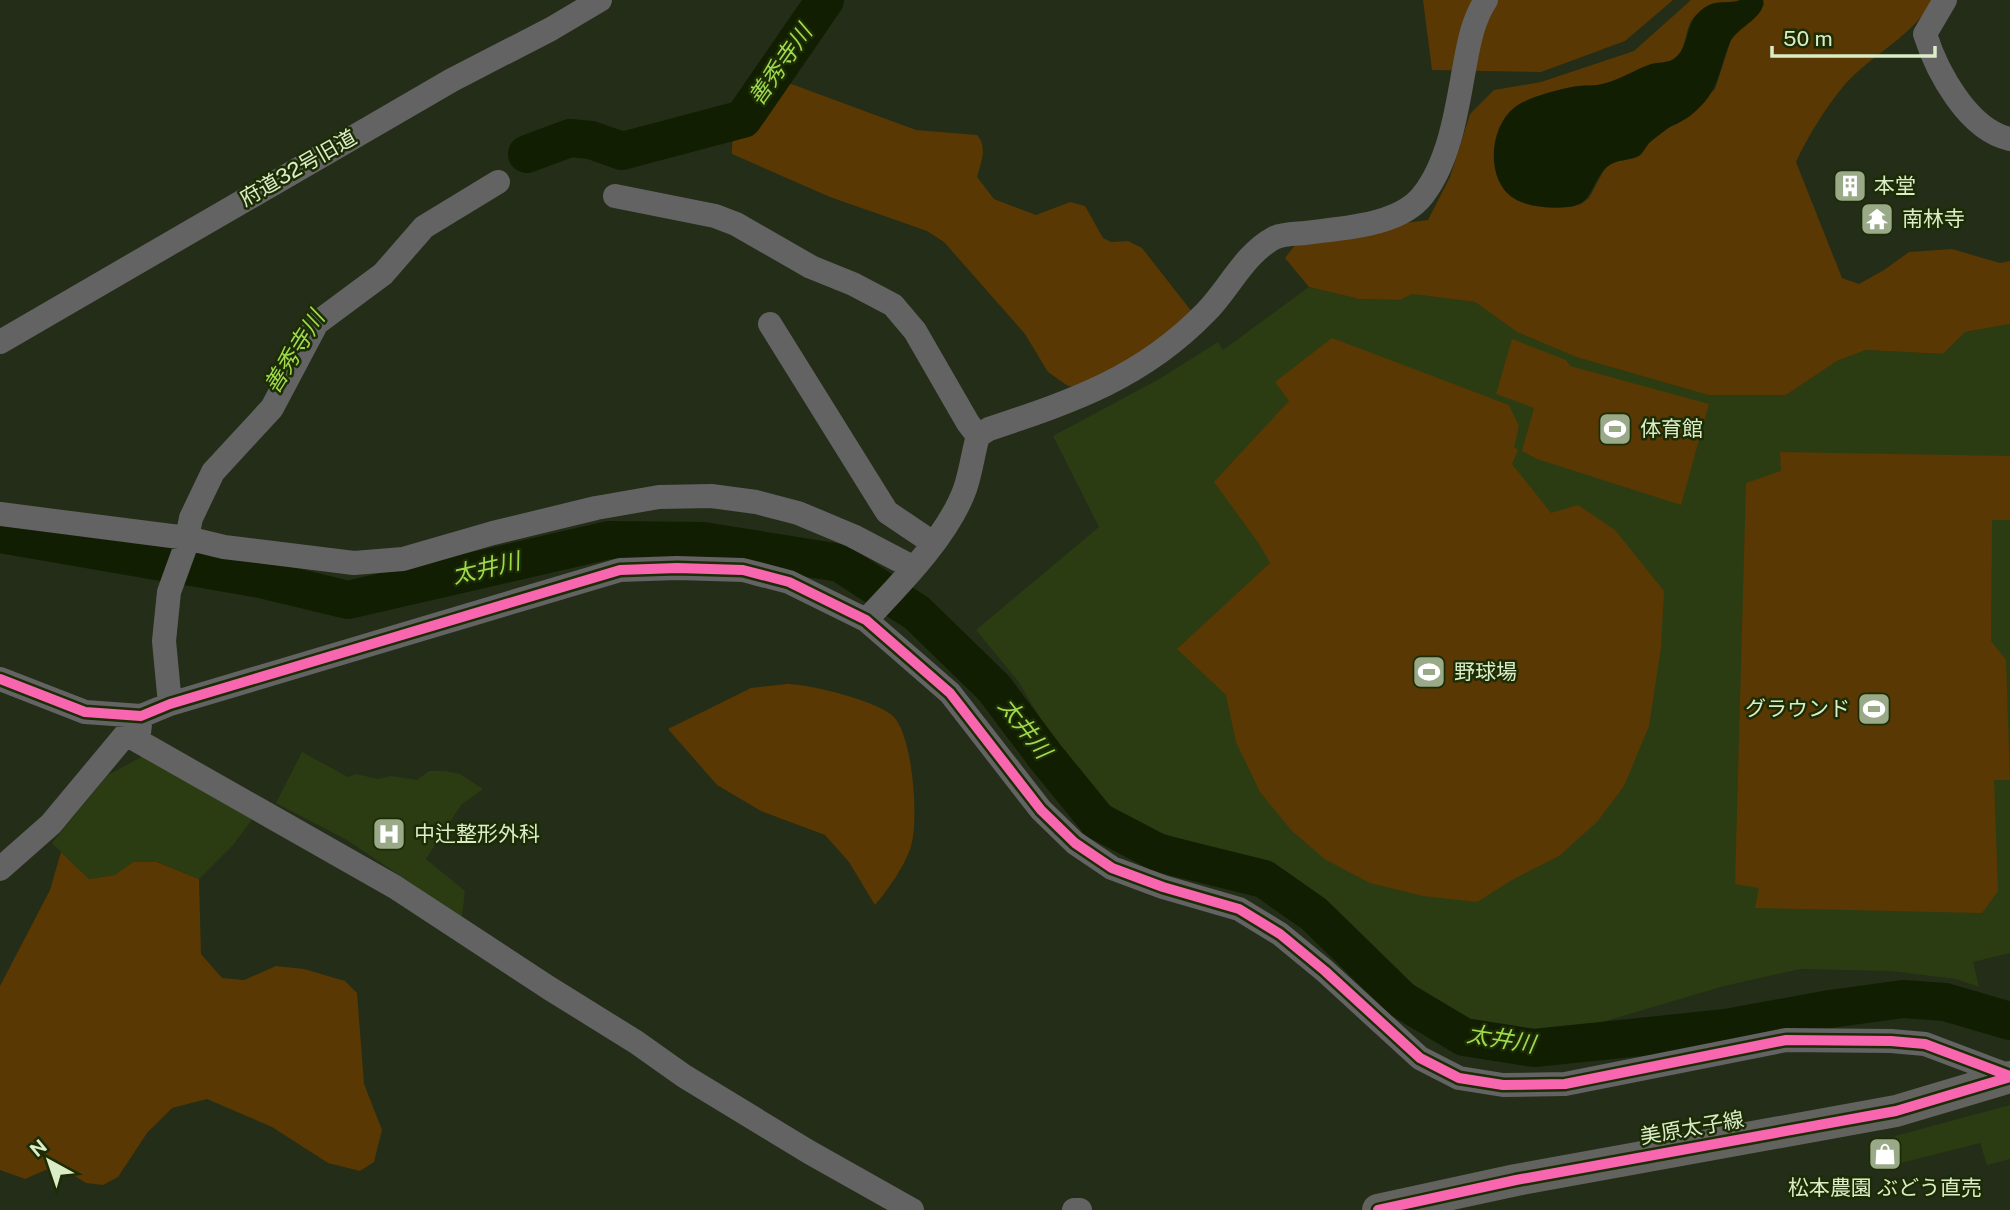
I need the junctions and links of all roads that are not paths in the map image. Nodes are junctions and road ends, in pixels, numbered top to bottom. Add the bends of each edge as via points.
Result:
1 (600, 0) edge
2 (1486, 0) edge
3 (1945, 0) edge
4 (2010, 139) edge
5 (498, 182) dead end
6 (615, 196) dead end
7 (770, 324) dead end
8 (0, 342) edge
9 (978, 436) junction
10 (0, 514) edge
11 (186, 543) junction
12 (933, 543) junction
13 (913, 570) junction
14 (869, 616) junction
15 (0, 680) edge
16 (170, 704) junction
17 (141, 716) junction
18 (0, 869) edge
19 (2010, 1077) edge
20 (912, 1210) edge
21 (1074, 1210) edge
22 (1080, 1210) edge
23 (1378, 1210) edge

1 - 8 street, 府道32号旧道 via 452,80
2 - 9 street via 1471,30 1451,132 1436,176 1406,211 1353,226 1275,237 1249,257 1205,313 1150,361 1102,388
3 - 4 street via 1925,34 1931,52 1966,111
5 - 11 street via 424,227 383,274 317,323 272,408 213,472 191,518
6 - 9 street via 736,223 811,267 893,305 915,331
7 - 12 street via 887,512
9 - 12 street via 965,490
10 - 11 street
11 - 13 street via 354,563 402,559 575,512 659,497 711,496 798,513 853,536
11 - 16 street via 169,592 164,641
12 - 13 street
13 - 14 street
14 - 16 street via 789,582 743,570 620,570
14 - 19 street via 950,693 1041,810 1075,844 1112,868 1250,915 1325,971 1420,1058 1459,1078 1503,1085 1565,1084 1786,1040 1925,1044
15 - 17 street via 85,712
16 - 17 street
17 - 18 street via 51,824
17 - 20 street via 138,741 395,887 695,1083
19 - 23 main road, 美原太子線 via 1896,1111 1516,1180
21 - 22 street

